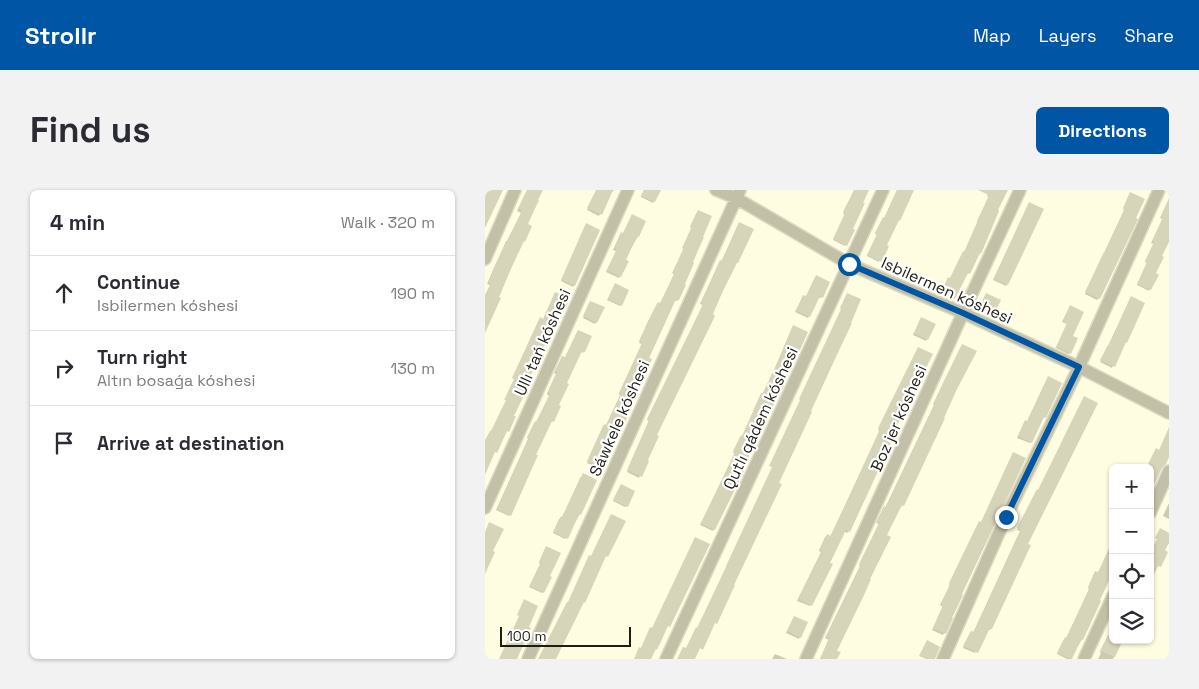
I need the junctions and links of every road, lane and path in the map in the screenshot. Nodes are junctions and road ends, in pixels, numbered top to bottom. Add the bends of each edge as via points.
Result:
1 (515, 190) edge
2 (628, 190) edge
3 (716, 190) edge
4 (883, 190) edge
5 (1020, 190) edge
6 (1159, 190) edge
7 (738, 194) edge
8 (485, 259) edge
9 (849, 264) junction
10 (963, 313) junction
11 (1079, 367) junction
12 (1169, 413) edge
13 (1169, 471) edge
14 (485, 508) edge
15 (1152, 509) edge
16 (1112, 599) edge
17 (528, 659) edge
18 (666, 659) edge
19 (807, 659) edge
20 (943, 659) edge
21 (1084, 659) edge

1 - 8 street
2 - 14 street, Ullı tań kóshesi
3 - 7 street, Isbilermen kóshesi
4 - 9 street, Qutlı qádem kóshesi
5 - 10 street, Boz jer kóshesi
6 - 11 street
7 - 9 street, Isbilermen kóshesi
7 - 17 street, Sáwkele kóshesi
9 - 10 street, Isbilermen kóshesi
9 - 18 street, Qutlı qádem kóshesi
10 - 11 street, Isbilermen kóshesi
10 - 19 street, Boz jer kóshesi
11 - 12 street, Isbilermen kóshesi
11 - 20 street via 1006,517
13 - 15 street
16 - 21 street

